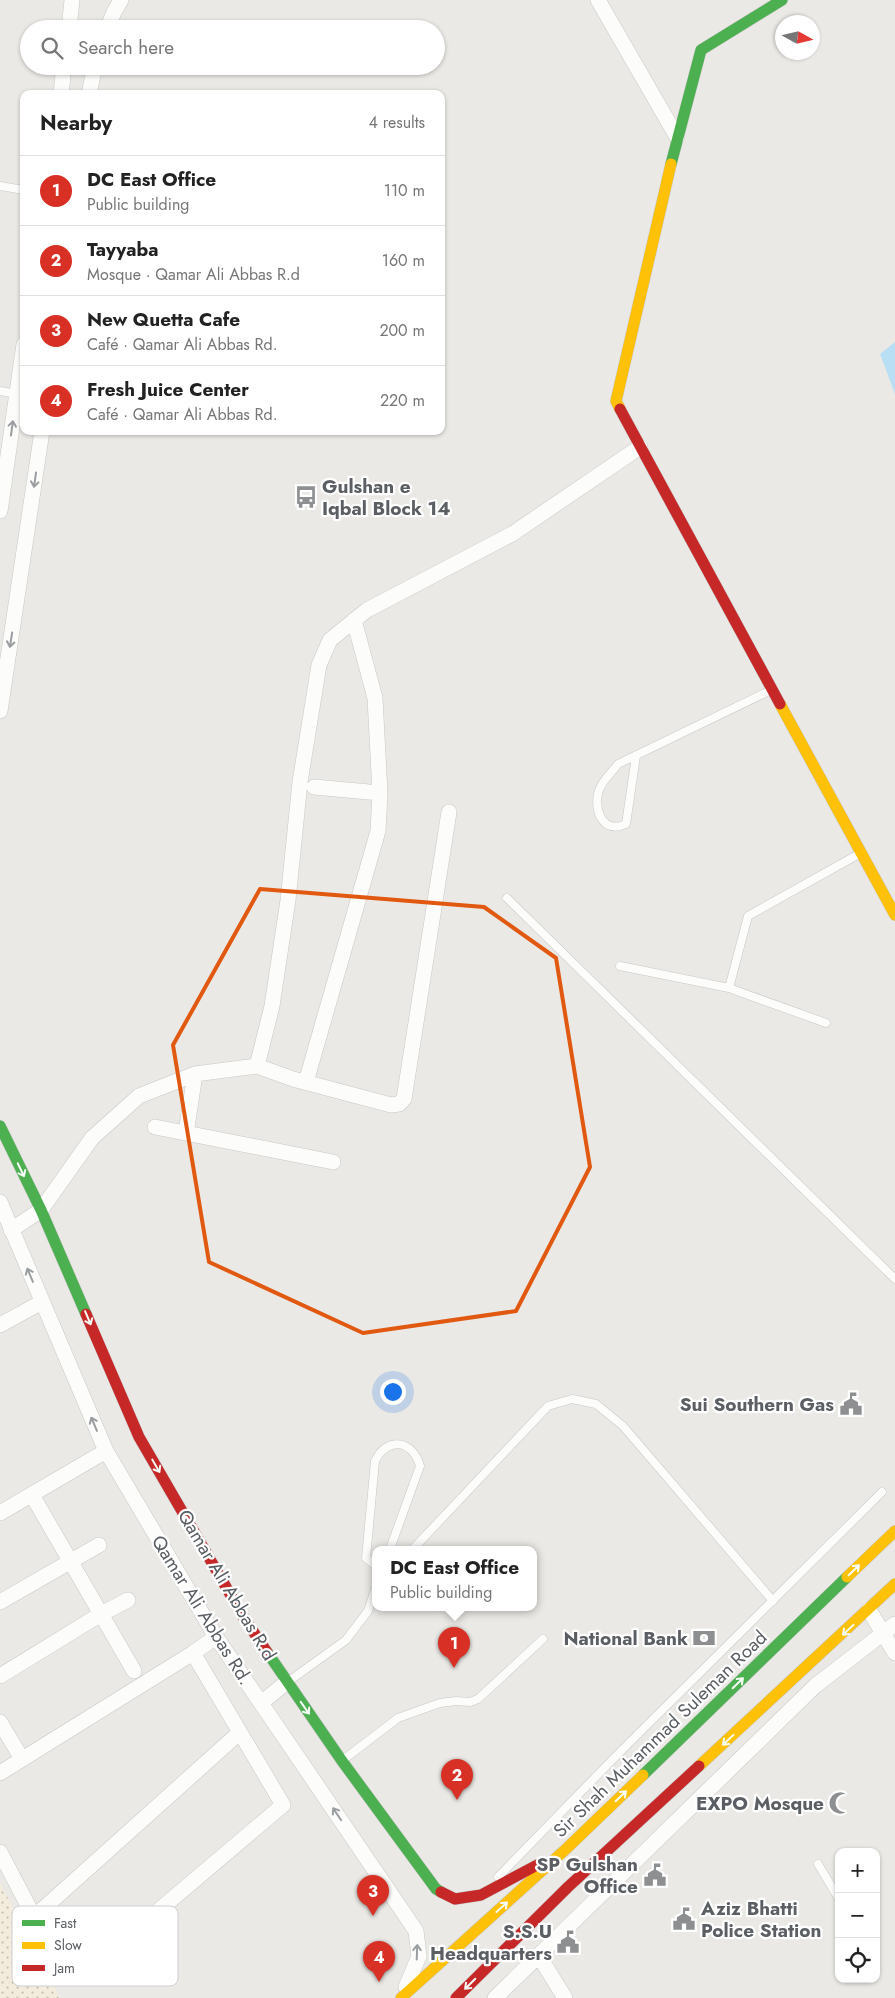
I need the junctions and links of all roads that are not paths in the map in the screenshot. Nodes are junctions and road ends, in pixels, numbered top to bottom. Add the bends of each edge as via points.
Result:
1 (72, 0) edge
2 (121, 0) edge
3 (598, 0) edge
4 (782, 0) edge
5 (70, 20) edge
6 (110, 20) edge
7 (63, 75) edge
8 (93, 75) edge
9 (61, 90) edge
10 (90, 90) edge
11 (677, 137) junction
12 (0, 186) edge
13 (20, 189) edge
14 (20, 369) edge
15 (0, 391) edge
16 (16, 394) junction
17 (41, 435) edge
18 (640, 447) junction
19 (0, 510) edge
20 (354, 620) junction
21 (772, 690) junction
22 (0, 711) edge
23 (636, 756) junction
24 (314, 787) dead end
25 (380, 793) junction
26 (449, 812) dead end
27 (861, 853) junction
28 (506, 898) dead end
29 (895, 915) edge
30 (620, 966) dead end
31 (729, 988) junction
32 (826, 1023) dead end
33 (257, 1066) junction
34 (195, 1074) junction
35 (306, 1082) junction
36 (0, 1126) edge
37 (155, 1127) dead end
38 (186, 1133) junction
39 (333, 1162) dead end
40 (0, 1202) edge
41 (41, 1210) junction
42 (11, 1230) junction
43 (895, 1280) edge
44 (42, 1302) junction
45 (0, 1324) edge
46 (106, 1451) junction
47 (882, 1492) dead end
48 (32, 1495) junction
49 (0, 1513) edge
50 (895, 1531) edge
51 (98, 1545) dead end
52 (391, 1546) edge
53 (416, 1546) edge
54 (71, 1562) junction
55 (372, 1563) edge
56 (893, 1591) edge
57 (372, 1599) edge
58 (128, 1600) dead end
59 (773, 1601) junction
60 (0, 1602) edge
61 (869, 1610) junction
62 (101, 1614) junction
63 (889, 1629) edge
64 (216, 1637) junction
65 (543, 1639) dead end
66 (193, 1653) junction
67 (895, 1653) edge
68 (134, 1671) dead end
69 (0, 1676) edge
70 (287, 1682) junction
71 (262, 1704) junction
72 (0, 1722) edge
73 (239, 1733) junction
74 (22, 1758) junction
75 (342, 1761) junction
76 (0, 1773) edge
77 (566, 1849) junction
78 (0, 1852) edge
79 (818, 1864) dead end
80 (835, 1893) edge
81 (481, 1895) junction
82 (28, 1906) edge
83 (46, 1906) edge
84 (164, 1906) edge
85 (539, 1956) junction
86 (401, 1998) edge
87 (456, 1998) edge
88 (495, 1998) edge
89 (565, 1998) edge

1 - 5 street
2 - 6 street
3 - 11 street
4 - 11 main road via 701,50
7 - 9 street
8 - 10 street
11 - 18 main road via 616,401
12 - 13 lane
14 - 16 street
15 - 16 lane
19 -> 16 street
17 -> 22 street
18 - 20 street via 512,534
18 - 21 main road
20 - 25 street via 375,698
20 - 33 street via 330,640 319,665 300,782 288,900 272,1006
21 - 23 lane
21 - 27 main road
23 - 23 lane via 618,764 601,786 597,800 599,817 608,826 619,828 626,824
24 - 25 street
25 - 35 street via 378,831
26 - 35 street via 404,1099 391,1105
27 - 29 main road
27 - 31 lane via 748,916
28 - 43 lane
30 - 31 lane
31 - 32 lane
33 - 34 street
33 - 35 street
34 - 38 street
34 - 41 street via 139,1096 92,1138
36 -> 41 main road, Qamar Ali Abbas R.d
37 - 38 street
38 - 39 street
40 - 42 street, Qamar Ali Abbas Rd.
41 - 42 street
41 -> 70 main road, Qamar Ali Abbas R.d via 139,1437 244,1618
44 -> 42 street, Qamar Ali Abbas Rd.
44 - 45 street
46 -> 44 street, Qamar Ali Abbas Rd.
46 - 48 street
46 - 64 street, Qamar Ali Abbas Rd.
47 - 59 lane
48 - 49 street
48 - 54 street
77 -> 50 main road, Sir Shah Muhammad Suleman Road
51 - 54 street
52 - 55 lane via 420,1466 412,1449 402,1444 386,1447 375,1460 366,1558
53 - 59 lane via 548,1406 572,1399 596,1404 623,1426
54 - 60 street
54 - 62 street
56 - 61 main road
57 - 70 lane via 368,1611 346,1640
58 - 62 street
59 - 81 lane
61 - 63 street
61 -> 87 main road via 568,1887
62 - 68 street
62 - 69 street
63 - 67 street
63 - 85 street via 815,1686
64 - 66 street
64 - 71 street, Qamar Ali Abbas Rd.
65 - 75 lane via 478,1699 440,1703 398,1718
66 - 73 street
66 - 74 street
70 - 71 street
70 -> 75 main road, Qamar Ali Abbas R.d
86 -> 71 street, Qamar Ali Abbas Rd. via 419,1956 416,1931
72 - 74 street
73 - 83 street
73 - 84 street via 283,1805
74 - 76 street
75 - 81 main road, Qamar Ali Abbas R.d via 436,1889 454,1899
77 - 81 main road, Qamar Ali Abbas R.d
86 -> 77 main road, Sir Shah Muhammad Suleman Road
78 - 82 street
79 - 80 lane
85 - 88 street
85 - 89 street

